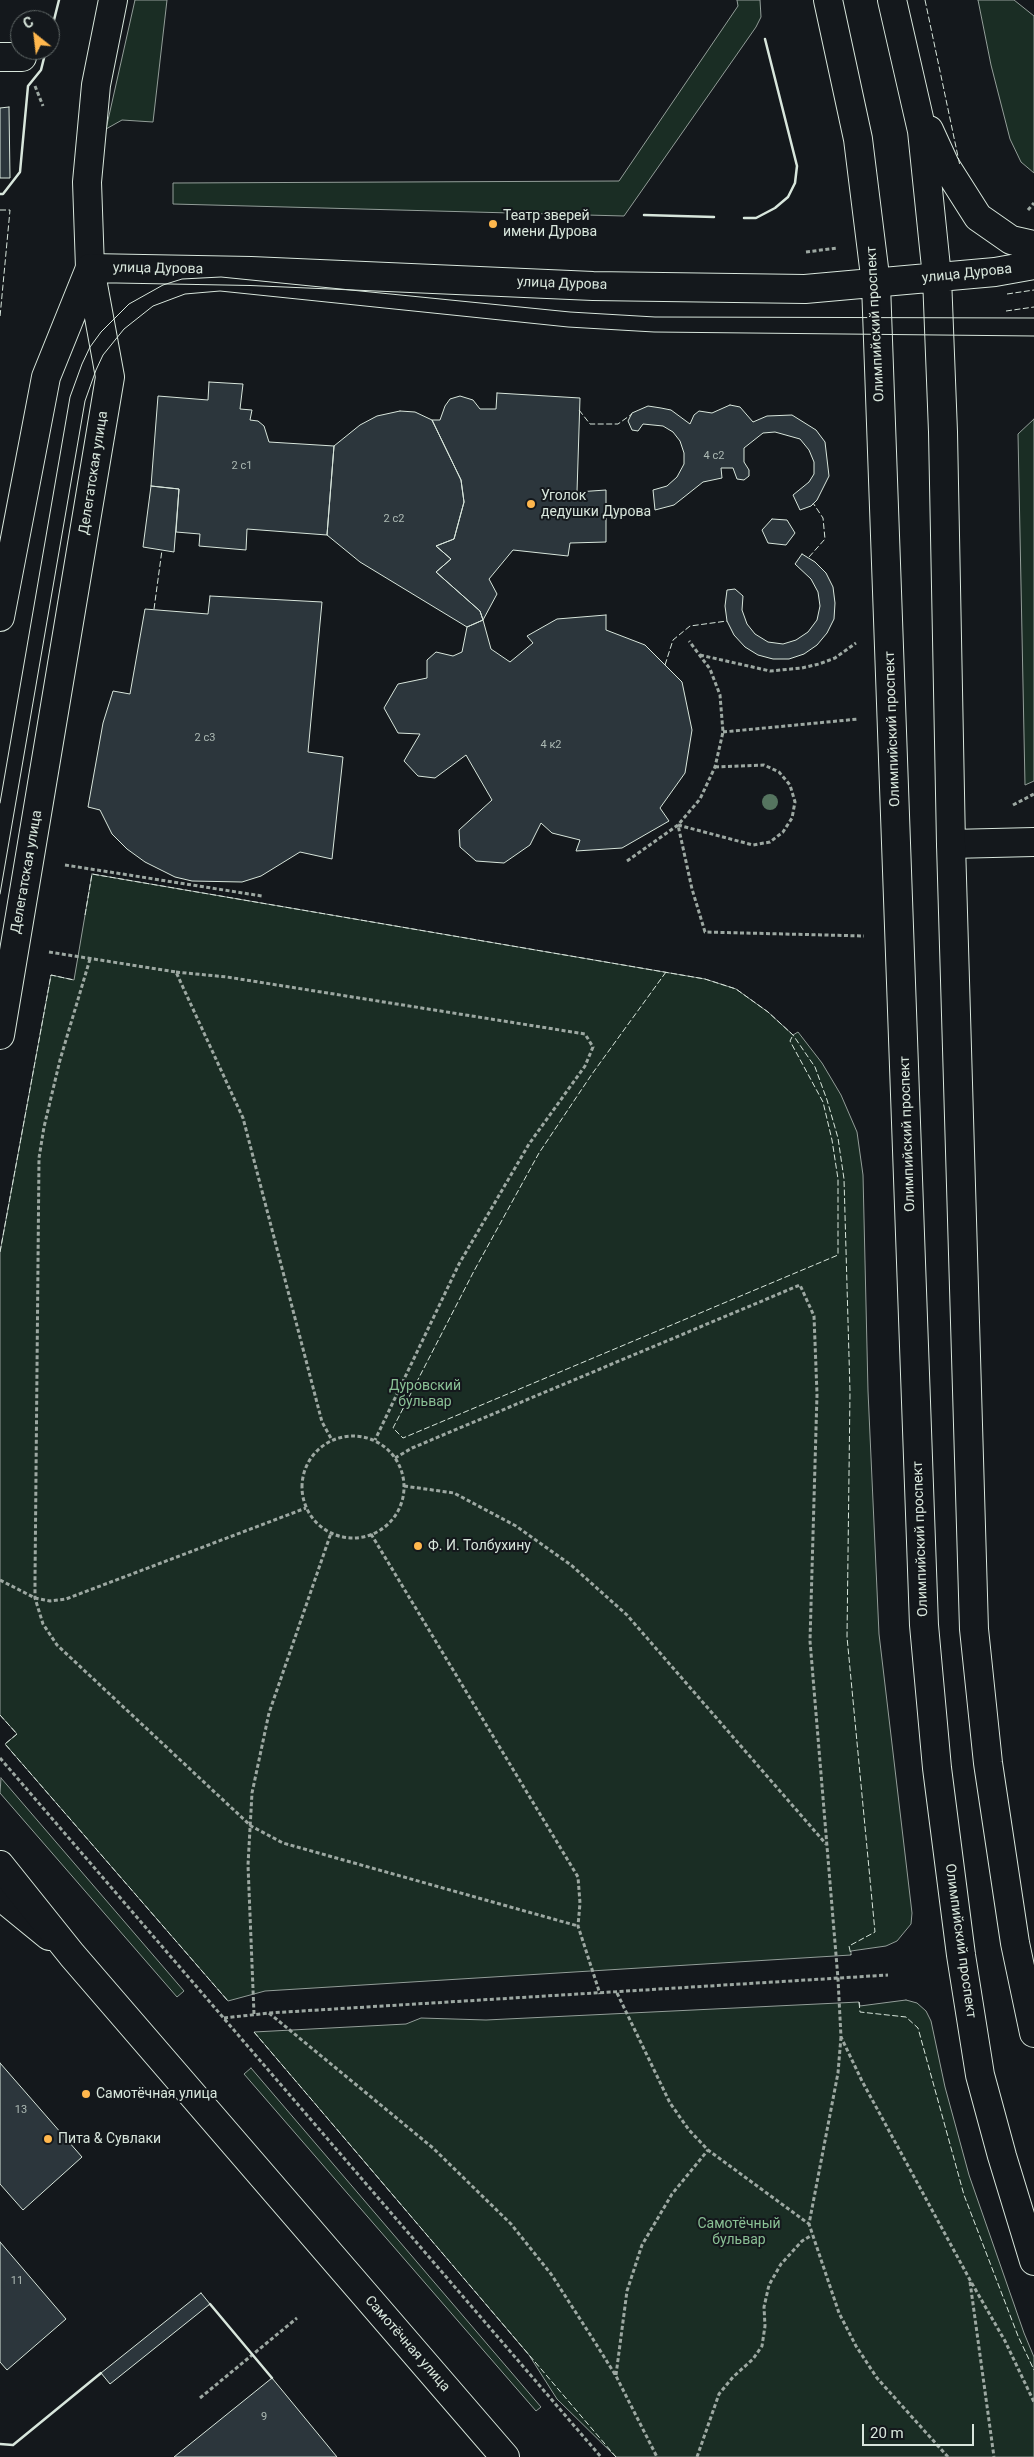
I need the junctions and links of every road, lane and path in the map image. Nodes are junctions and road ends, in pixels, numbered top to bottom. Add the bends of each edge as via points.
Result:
1 (113, 0) edge
2 (828, 0) edge
3 (892, 0) edge
4 (18, 65) edge
5 (912, 90) junction
6 (43, 106) dead end
7 (1034, 203) edge
8 (1027, 211) dead end
9 (1034, 245) edge
10 (1034, 265) edge
11 (90, 268) junction
12 (995, 272) junction
13 (936, 277) junction
14 (876, 284) junction
15 (938, 318) junction
16 (0, 617) edge
17 (689, 641) dead end
18 (856, 643) dead end
19 (700, 655) junction
20 (858, 719) dead end
21 (723, 732) junction
22 (715, 767) junction
23 (1034, 794) edge
24 (1013, 805) dead end
25 (678, 826) junction
26 (1034, 842) edge
27 (951, 844) junction
28 (627, 860) dead end
29 (65, 864) dead end
30 (262, 896) dead end
31 (864, 936) dead end
32 (50, 952) dead end
33 (90, 959) junction
34 (176, 972) junction
35 (0, 1035) edge
36 (332, 1440) junction
37 (375, 1440) junction
38 (395, 1458) junction
39 (404, 1486) junction
40 (306, 1508) junction
41 (331, 1533) junction
42 (371, 1534) junction
43 (0, 1580) edge
44 (35, 1598) junction
45 (0, 1758) edge
46 (251, 1826) junction
47 (826, 1845) junction
48 (0, 1865) edge
49 (0, 1896) edge
50 (578, 1926) junction
51 (72, 1955) junction
52 (888, 1975) dead end
53 (838, 1979) junction
54 (617, 1993) junction
55 (600, 1994) junction
56 (269, 2013) junction
57 (254, 2014) junction
58 (224, 2018) junction
59 (1034, 2033) edge
60 (841, 2037) junction
61 (708, 2150) junction
62 (809, 2224) junction
63 (812, 2235) junction
64 (1034, 2261) edge
65 (970, 2280) junction
66 (297, 2318) dead end
67 (616, 2376) junction
68 (200, 2398) dead end
69 (1034, 2402) edge
70 (505, 2457) edge
71 (601, 2457) edge
72 (657, 2457) edge
73 (698, 2457) edge
74 (948, 2457) edge
75 (994, 2457) edge

1 - 11 main road, Делегатская улица via 96,85 87,182
2 - 14 main road, Олимпийский проспект via 858,139
3 - 5 main road
4 - 6 path
5 - 9 main road via 945,165 978,217 1011,240
5 - 13 main road via 922,131
7 - 8 path
10 - 12 main road, улица Дурова
11 - 14 main road, улица Дурова via 251,271 616,286 805,289
11 - 16 main road via 46,377
11 - 35 main road, Делегатская улица via 110,377
12 - 13 main road, улица Дурова
12 - 15 main road via 958,294
13 - 14 main road, улица Дурова
13 - 15 main road
14 - 64 main road, Олимпийский проспект via 924,1625 938,1777 980,2076
15 - 27 main road via 944,442
17 - 19 path
18 - 19 path via 835,658 819,664 770,671
19 - 21 path via 720,695
20 - 21 path
21 - 22 path
22 - 25 path via 700,799
22 - 25 path via 764,765 779,772 790,785 795,802 792,818 783,832 770,842 753,845
23 - 24 path
25 - 28 path
25 - 31 path via 692,889 706,932
26 - 27 main road
27 - 59 main road via 974,1629 990,1772 1015,1943
29 - 30 path
32 - 33 path
33 - 34 path
33 - 44 path via 60,1060 40,1150
34 - 36 path via 242,1118 322,1422
34 - 37 path via 227,977 585,1034 594,1047 585,1066 529,1144 459,1264
36 - 37 path via 361,1436
36 - 40 path via 318,1449 302,1476
37 - 38 path
38 - 39 path via 402,1471
38 - 47 path via 412,1448 800,1285 814,1316 817,1394 810,1641
39 - 42 path via 402,1501 395,1515 384,1527
39 - 47 path via 454,1492 516,1526 571,1565 626,1615
40 - 41 path via 316,1523
40 - 44 path via 66,1600
41 - 42 path via 350,1538
41 - 46 path via 269,1713 252,1793
42 - 50 path via 578,1877
43 - 44 path
44 - 46 path via 43,1624 56,1644
45 - 58 path
46 - 50 path via 283,1843
46 - 57 path via 248,1865
47 - 53 path
48 - 51 main road, Самотёчная улица
49 - 51 main road
50 - 55 path
51 - 70 main road, Самотёчная улица
52 - 53 path
53 - 54 path
53 - 60 path
54 - 55 path
54 - 61 path via 670,2103
55 - 56 path
56 - 57 path
56 - 67 path via 434,2148 511,2224 551,2274
57 - 58 path
58 - 71 path
60 - 62 path via 838,2073
60 - 65 path
61 - 62 path
61 - 67 path via 672,2194 642,2245 627,2291
62 - 63 path
63 - 73 path via 781,2264 769,2285 762,2346 719,2394
63 - 74 path via 839,2313 856,2346 877,2378
65 - 69 path via 1005,2341
65 - 75 path
66 - 68 path
67 - 72 path

